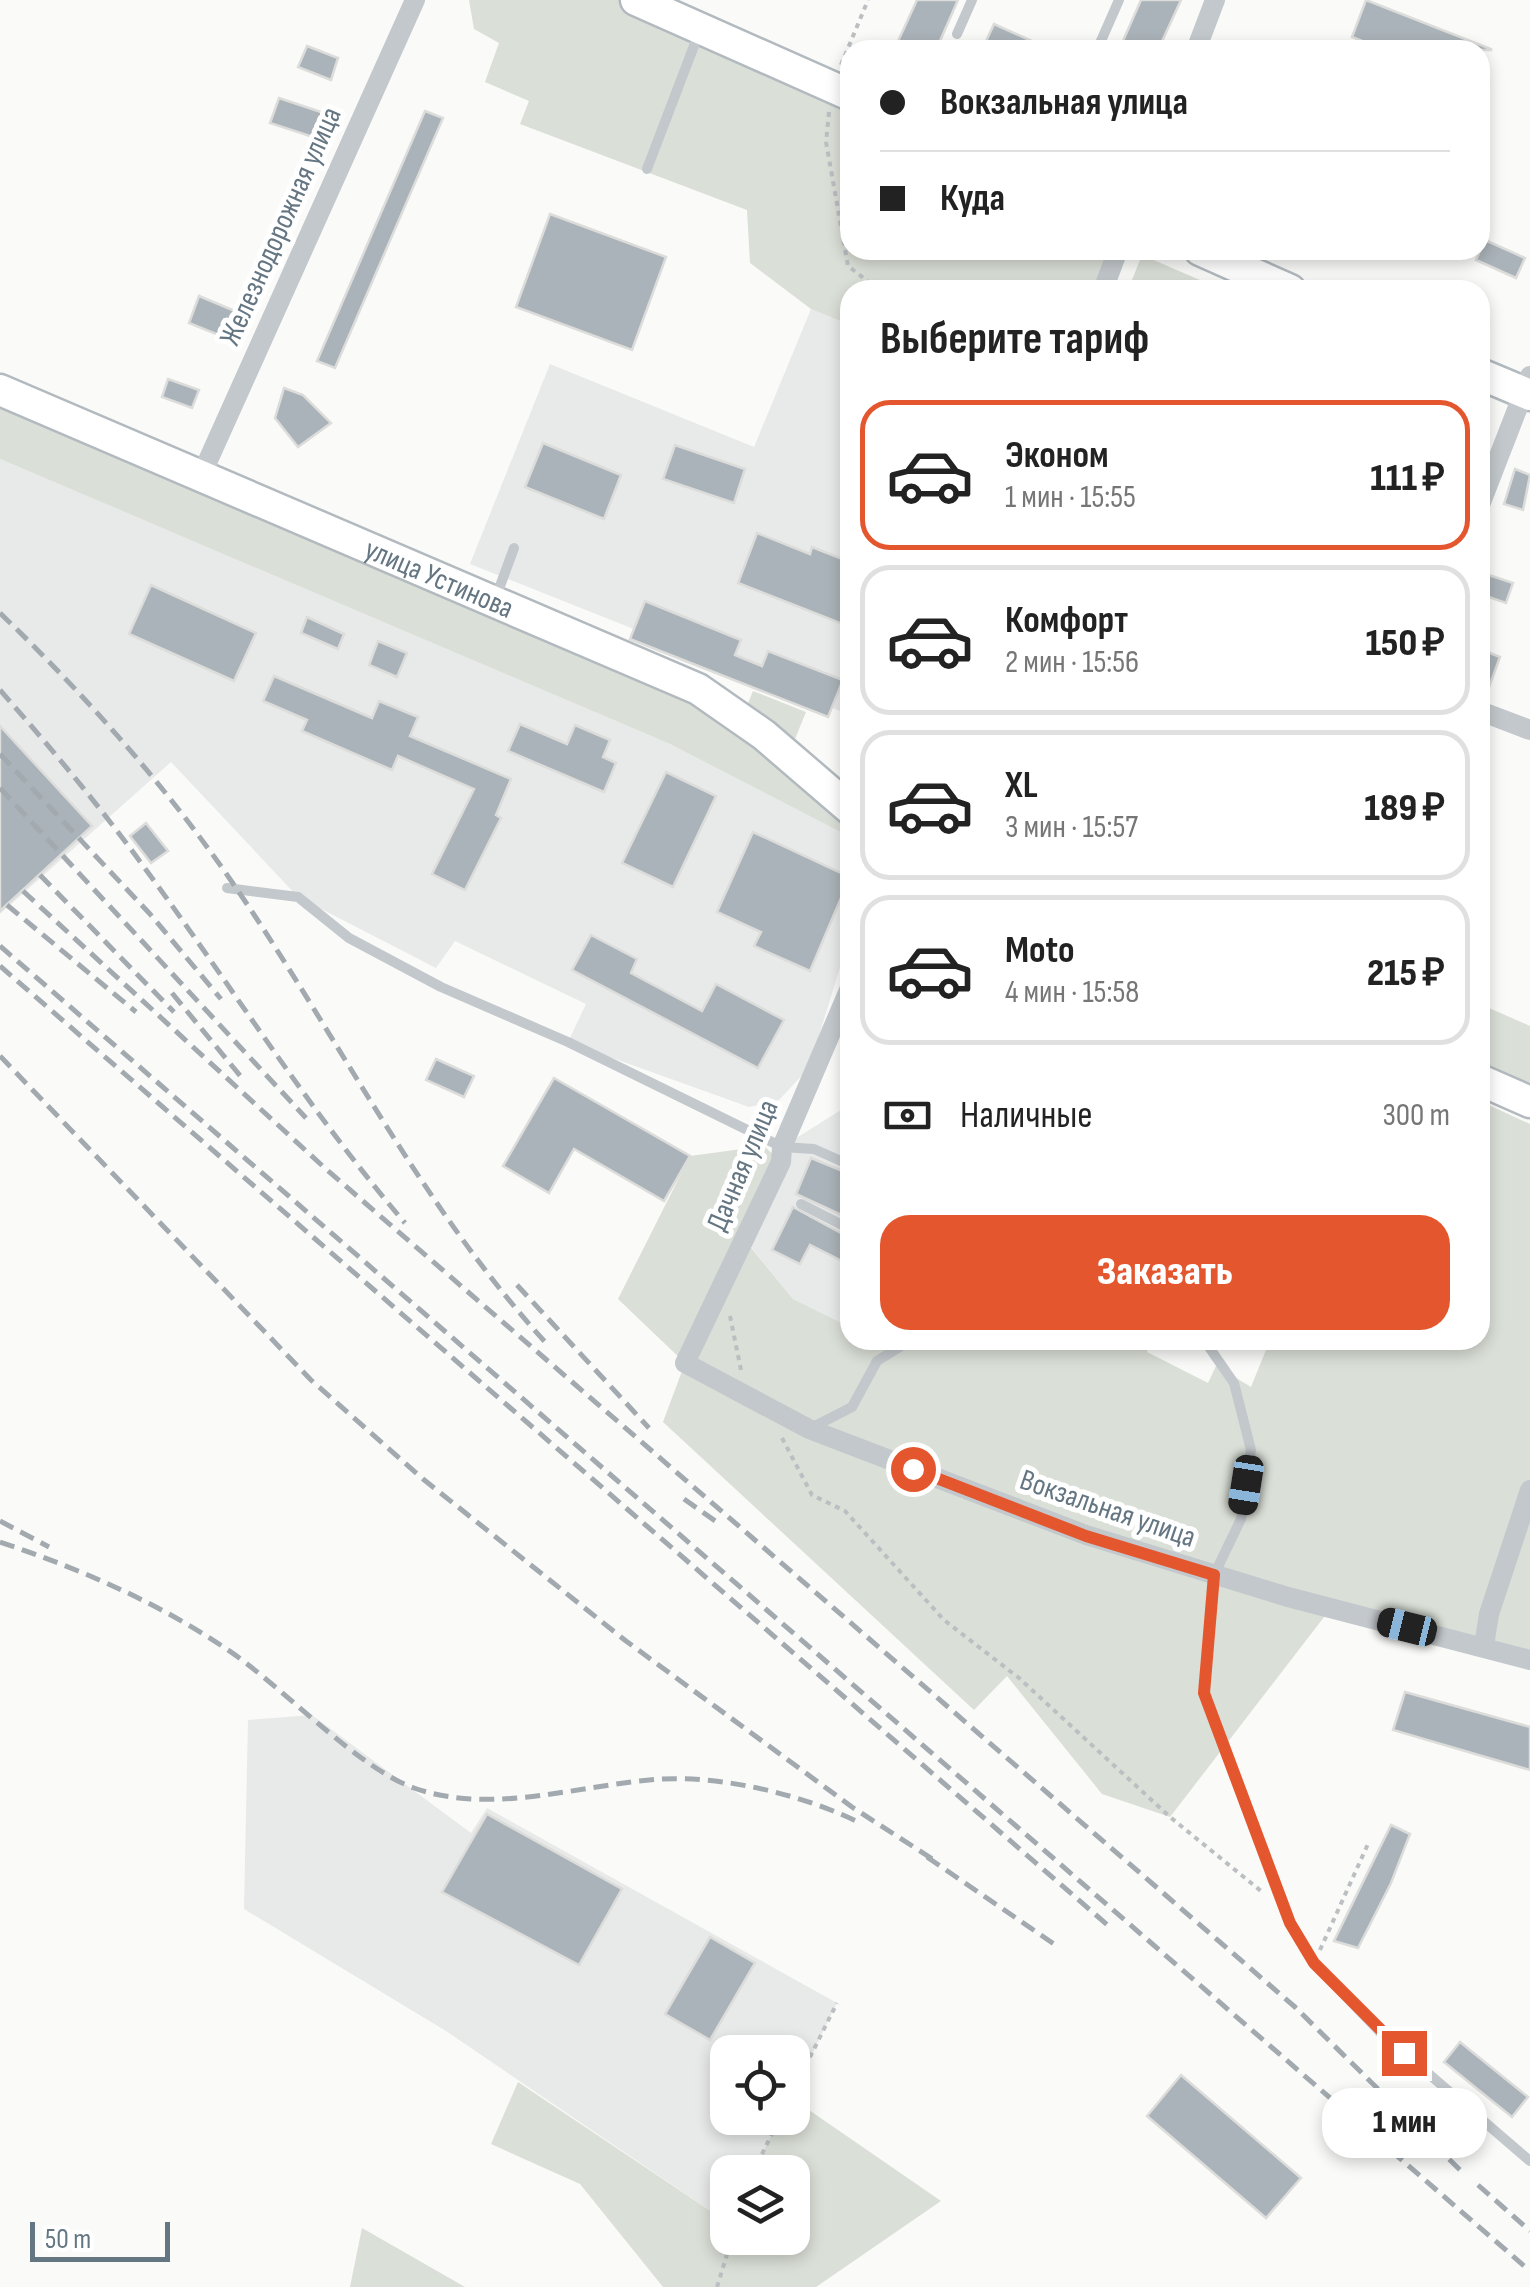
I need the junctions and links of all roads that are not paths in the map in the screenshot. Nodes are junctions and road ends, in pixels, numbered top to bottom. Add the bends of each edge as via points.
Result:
1 (415, 0) edge
2 (636, 0) edge
3 (972, 0) edge
4 (1119, 0) edge
5 (1216, 0) edge
6 (700, 29) junction
7 (957, 34) dead end
8 (1101, 40) edge
9 (1200, 40) edge
10 (840, 91) edge
11 (647, 170) dead end
12 (1222, 260) edge
13 (1268, 280) edge
14 (1490, 377) edge
15 (1528, 388) edge
16 (0, 390) edge
17 (200, 476) junction
18 (1490, 481) edge
19 (514, 548) dead end
20 (494, 602) junction
21 (1490, 715) edge
22 (1530, 730) edge
23 (840, 801) edge
24 (227, 888) dead end
25 (840, 1011) edge
26 (1490, 1084) edge
27 (1530, 1102) edge
28 (782, 1147) junction
29 (840, 1161) edge
30 (801, 1204) dead end
31 (840, 1224) edge
32 (895, 1350) edge
33 (1211, 1350) edge
34 (685, 1363) joint
35 (809, 1429) junction
36 (1530, 1490) edge
37 (1214, 1575) junction
38 (1484, 1646) junction
39 (1530, 1660) edge
40 (1530, 2160) edge

1 - 17 street, Железнодорожная улица
2 - 6 street
3 - 7 lane
4 - 8 lane
5 - 9 street
6 - 10 street
6 - 11 lane
12 - 13 street
14 - 15 street
15 - 18 street
16 - 17 street, улица Устинова
17 - 20 street, улица Устинова
19 - 20 lane
20 - 23 street, улица Устинова via 698,689
21 - 22 street
24 - 28 lane via 298,897 348,938
25 - 28 street, Дачная улица
26 - 27 street
28 - 29 lane via 814,1149
28 - 34 street, Дачная улица
30 - 31 lane
32 - 35 lane via 877,1361 852,1407
33 - 37 lane via 1234,1384 1251,1450 1241,1519
34 - 35 street, Вокзальная улица
35 - 37 street, Вокзальная улица via 1086,1536
36 - 38 street
37 - 38 street, Вокзальная улица
37 - 40 lane via 1204,1693 1287,1914 1314,1963 1380,2032
38 - 39 street, Вокзальная улица

